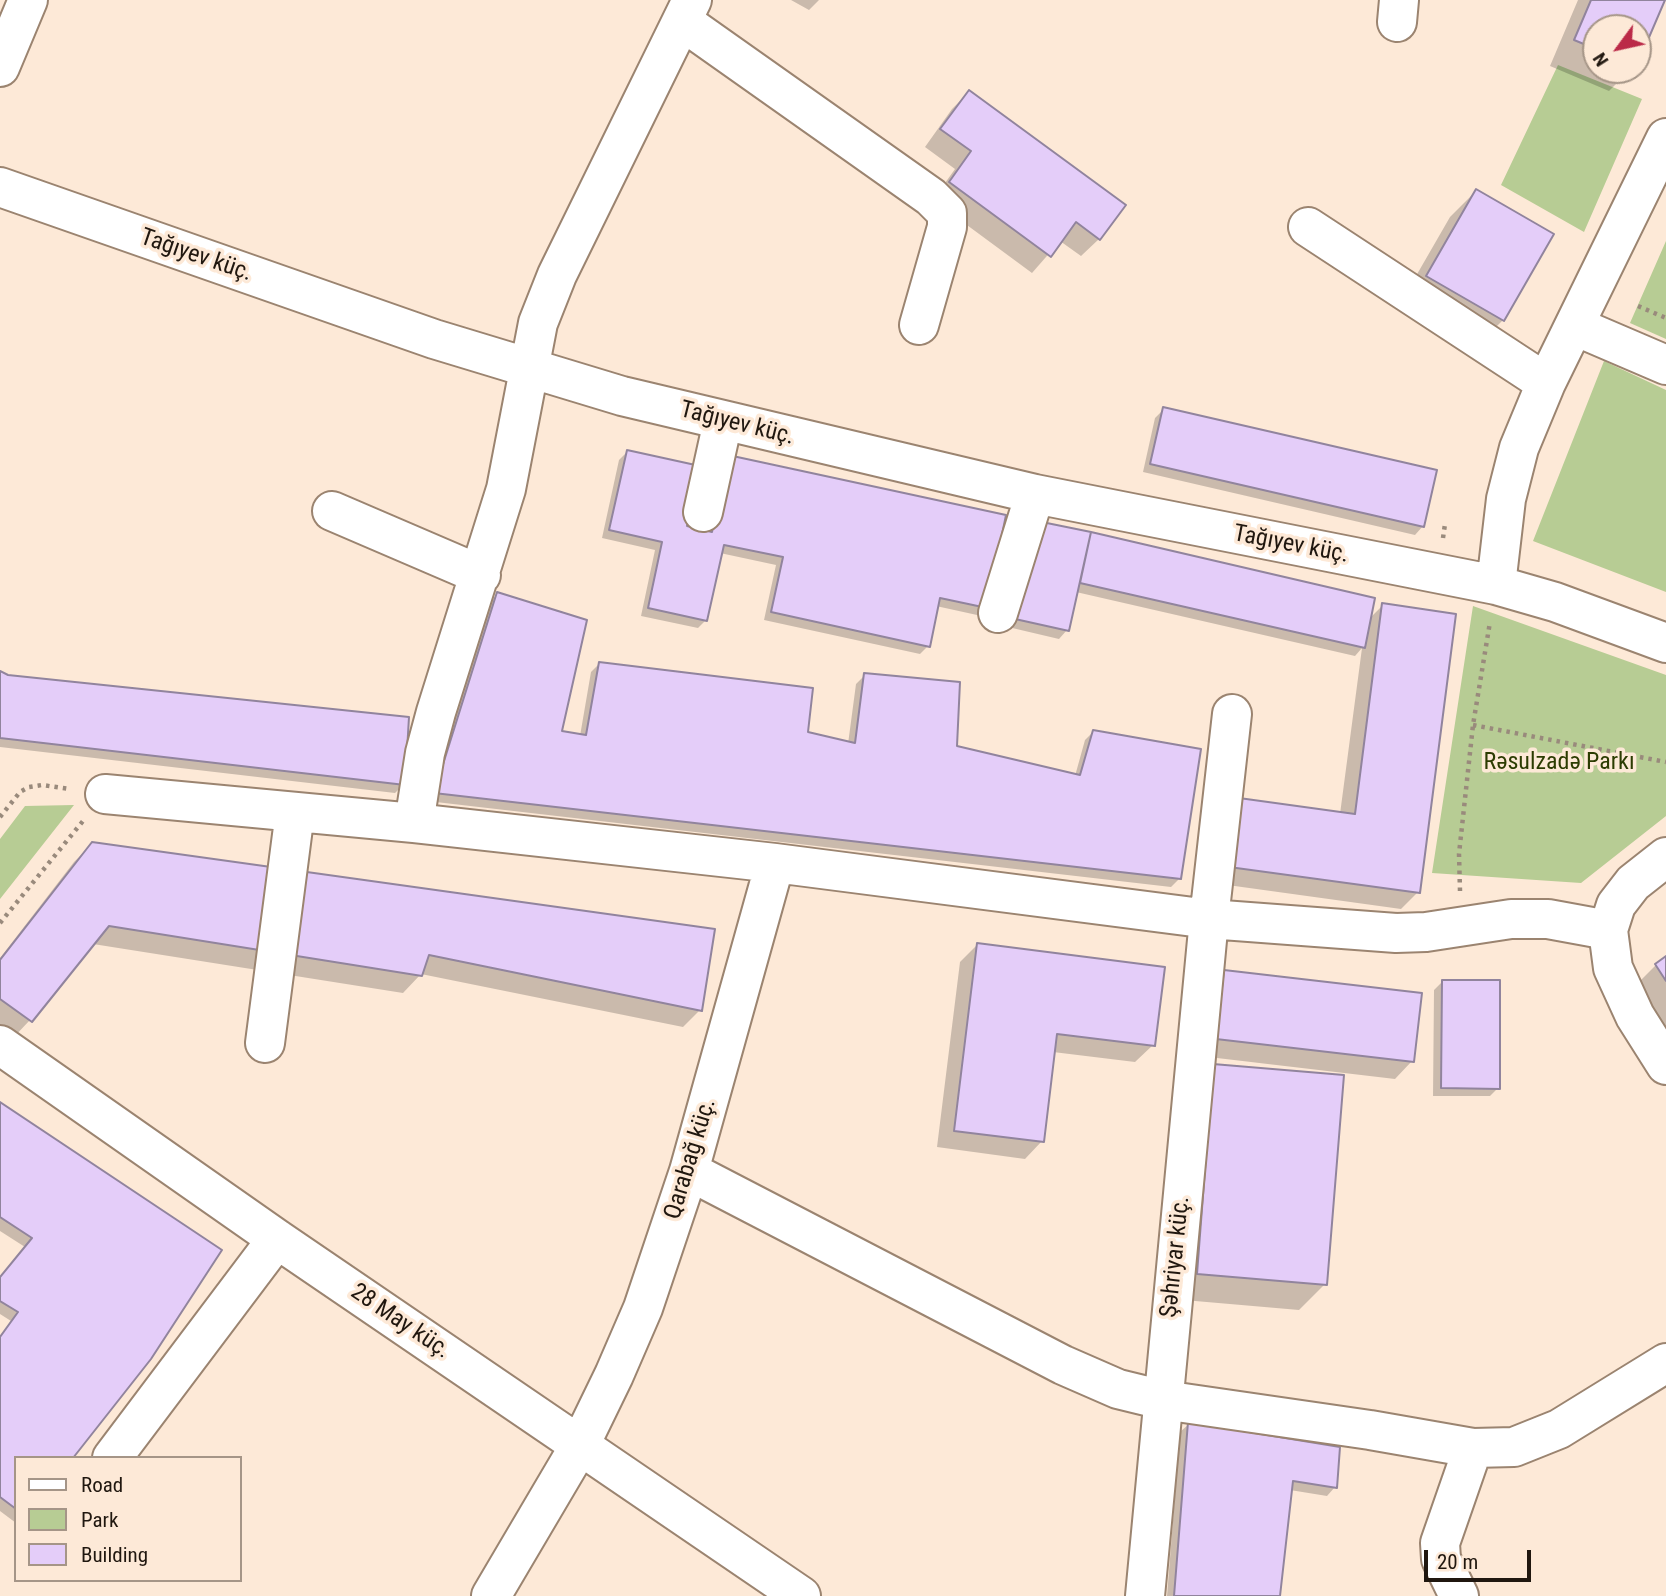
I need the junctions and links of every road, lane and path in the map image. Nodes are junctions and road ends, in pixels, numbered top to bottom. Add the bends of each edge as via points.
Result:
1 (27, 0) edge
2 (687, 11) edge
3 (0, 67) edge
4 (1666, 138) edge
5 (0, 187) edge
6 (1308, 227) dead end
7 (1639, 306) dead end
8 (1666, 318) edge
9 (919, 325) dead end
10 (1576, 326) junction
11 (1666, 365) edge
12 (528, 369) junction
13 (1546, 383) junction
14 (723, 421) junction
15 (1035, 494) junction
16 (332, 512) dead end
17 (703, 513) dead end
18 (481, 575) junction
19 (1496, 585) junction
20 (998, 613) dead end
21 (1666, 643) edge
22 (1232, 714) dead end
23 (1473, 725) junction
24 (1666, 762) edge
25 (105, 794) junction
26 (295, 812) junction
27 (0, 817) edge
28 (414, 823) junction
29 (1666, 857) edge
30 (775, 863) junction
31 (1209, 919) junction
32 (0, 923) edge
33 (1460, 927) junction
34 (1608, 930) junction
35 (265, 1043) dead end
36 (0, 1045) edge
37 (1666, 1065) edge
38 (689, 1171) junction
39 (277, 1239) junction
40 (1666, 1363) edge
41 (1163, 1400) junction
42 (580, 1445) junction
43 (1473, 1448) junction
44 (114, 1456) edge
45 (491, 1596) edge
46 (801, 1596) edge
47 (1145, 1596) edge
48 (1459, 1596) edge

1 - 3 street
2 - 9 street via 947,213
2 - 12 street via 557,275 538,323
4 - 10 street
5 - 12 street, Tağıyev küç.
6 - 13 street
7 - 8 path
10 - 11 street
10 - 13 street
12 - 14 street, Tağıyev küç.
12 - 18 street via 506,489
13 - 19 street via 1518,448
14 - 15 street, Tağıyev küç.
14 - 17 street
15 - 19 street, Tağıyev küç.
15 - 20 street
16 - 18 street
18 - 28 street via 425,753
19 - 21 street, Tağıyev küç.
19 - 23 path
22 - 31 street, Şəhriyar küç.
23 - 24 path
23 - 33 path via 1459,855
25 - 26 street
25 - 27 path via 29,787
25 - 32 path
26 - 28 street
26 - 35 street
28 - 30 street
29 - 34 street via 1633,883 1616,905
30 - 31 street
30 - 38 street, Qarabağ küç.
31 - 33 street via 1396,933
31 - 41 street, Şəhriyar küç.
33 - 34 street via 1548,919
34 - 37 street via 1613,968 1635,1016
36 - 39 street, 28 May küç.
38 - 41 street via 1063,1365 1118,1389
38 - 42 street, Qarabağ küç. via 643,1308
39 - 42 street, 28 May küç.
39 - 44 street
40 - 43 street via 1559,1429 1514,1447
41 - 43 street
41 - 47 street, Şəhriyar küç.
42 - 45 street, Qarabağ küç.
42 - 46 street, 28 May küç.
43 - 48 street via 1440,1543 1441,1559

